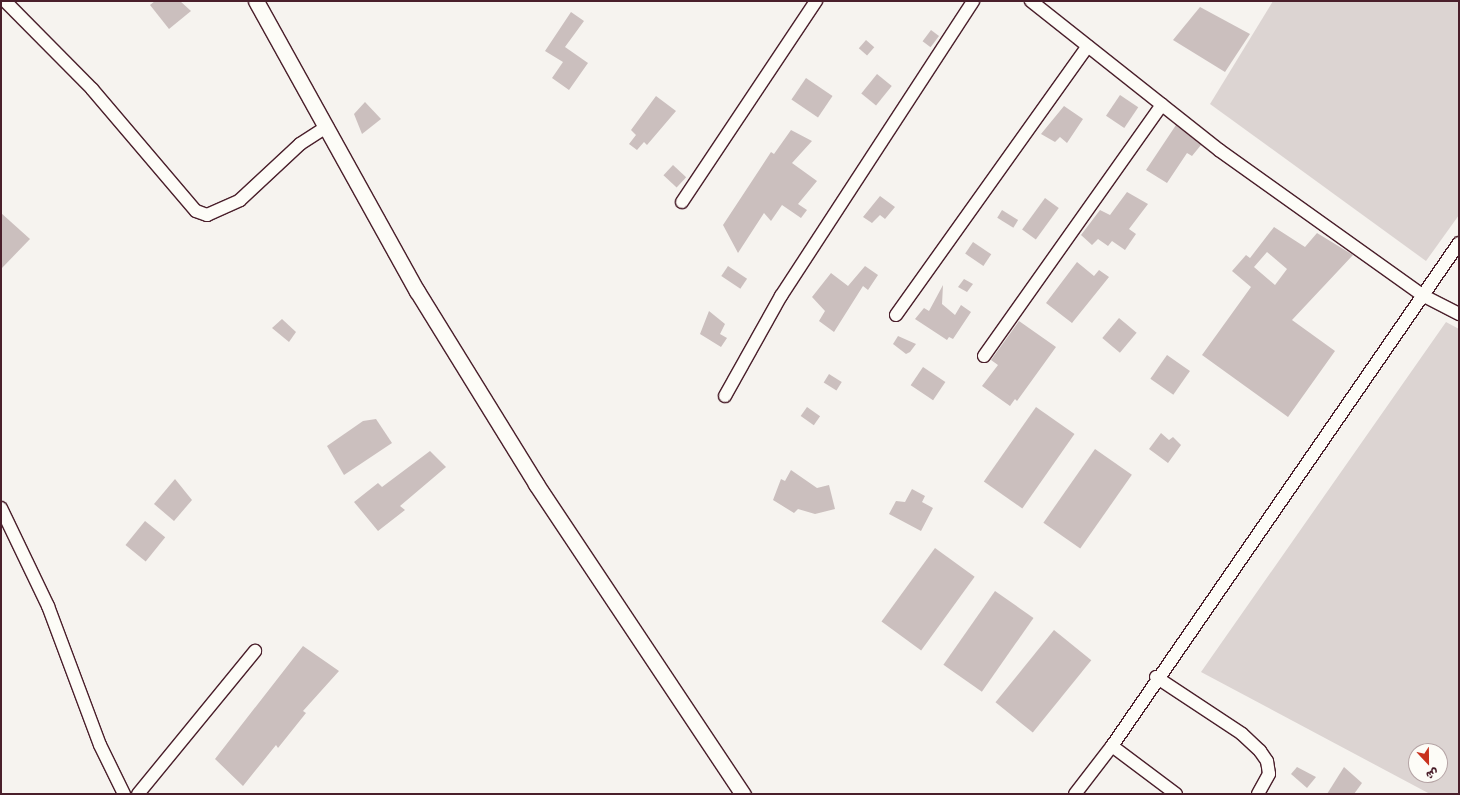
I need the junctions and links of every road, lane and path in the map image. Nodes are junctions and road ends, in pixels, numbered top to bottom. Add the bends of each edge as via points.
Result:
1 (5, 1) edge
2 (256, 1) edge
3 (816, 1) edge
4 (974, 1) edge
5 (1031, 1) edge
6 (1088, 46) junction
7 (1162, 105) junction
8 (325, 128) junction
9 (682, 202) dead end
10 (1459, 243) edge
11 (1422, 295) junction
12 (896, 314) dead end
13 (1459, 314) edge
14 (984, 356) dead end
15 (725, 396) dead end
16 (1, 508) edge
17 (255, 651) dead end
18 (1156, 677) junction
19 (1112, 746) junction
20 (124, 794) edge
21 (138, 794) edge
22 (743, 794) edge
23 (1075, 794) edge
24 (1176, 794) edge
25 (1258, 794) edge

1 - 8 street via 92,89 196,211 208,215 240,200 300,144
2 - 8 street
3 - 9 street
4 - 15 street via 774,308
5 - 6 street
6 - 7 street
6 - 12 street
7 - 11 street via 1219,150
7 - 14 street
8 - 22 street via 417,291 536,484
10 - 11 street
11 - 13 street
11 - 18 street
16 - 20 street via 48,606 100,745
17 - 21 street
18 - 19 street
18 - 25 street via 1242,734 1260,751 1268,761 1269,774
19 - 23 street
19 - 24 street

